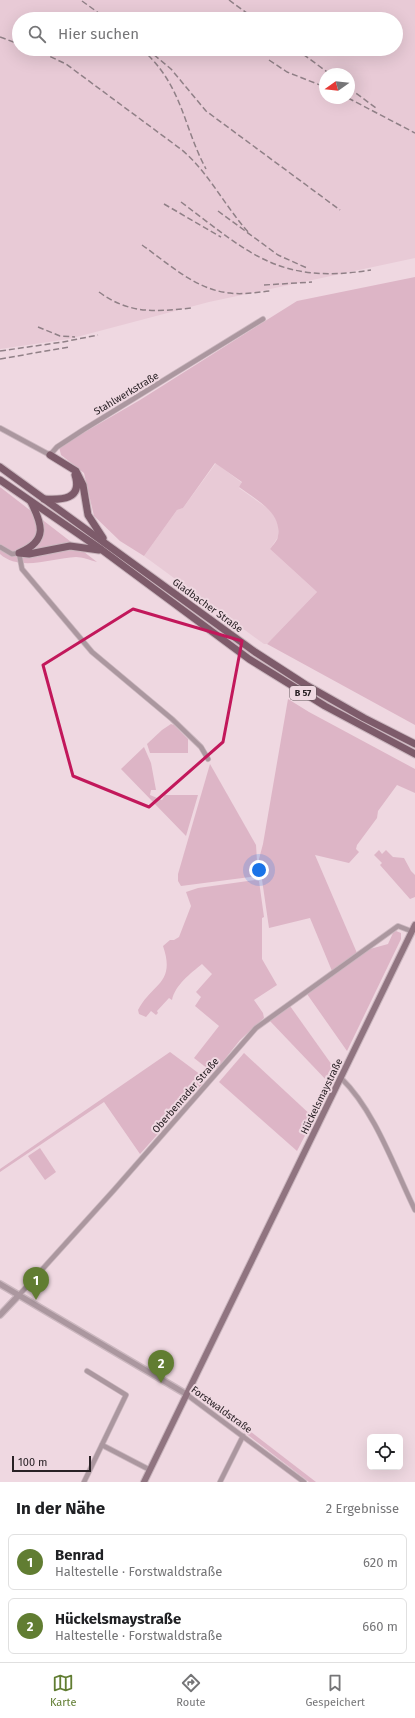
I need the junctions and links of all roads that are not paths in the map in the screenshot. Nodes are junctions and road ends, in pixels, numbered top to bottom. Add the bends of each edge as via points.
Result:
1 (263, 319) dead end
2 (0, 428) edge
3 (50, 455) junction
4 (0, 467) edge
5 (72, 467) junction
6 (0, 480) edge
7 (43, 499) junction
8 (31, 502) junction
9 (107, 544) junction
10 (0, 547) edge
11 (102, 550) junction
12 (19, 553) junction
13 (415, 744) edge
14 (415, 754) edge
15 (208, 759) dead end
16 (415, 925) edge
17 (411, 931) junction
18 (341, 1078) junction
19 (415, 1210) edge
20 (0, 1284) edge
21 (19, 1295) junction
22 (0, 1315) edge
23 (87, 1371) dead end
24 (186, 1394) junction
25 (243, 1436) junction
26 (102, 1444) junction
27 (150, 1470) junction
28 (84, 1482) edge
29 (144, 1482) edge
30 (220, 1482) edge
31 (304, 1482) edge

1 - 3 street, Stahlwerkstraße via 83,430 57,447
2 - 3 street
3 - 5 main road
4 - 7 main road, Gladbacher Straße / B 57
5 - 7 main road via 77,483 71,496 57,500
5 - 9 main road via 83,485 88,515
6 - 8 main road, Gladbacher Straße / B 57
7 - 9 main road, Gladbacher Straße / B 57
8 - 11 main road, Gladbacher Straße / B 57
8 - 12 main road via 41,531 30,548
9 - 13 main road, Gladbacher Straße / B 57 via 283,670 364,718
10 - 12 street via 12,554
11 - 12 main road via 70,546 29,554
11 - 14 main road, Gladbacher Straße / B 57 via 249,659 325,706
12 - 15 street via 22,569 92,652 201,747
16 - 17 main road, Hückelsmaystraße
17 - 18 main road, Hückelsmaystraße
17 - 21 street, Oberbenrader Straße via 398,926 256,1028 116,1189
18 - 19 street via 372,1119
18 - 24 main road, Hückelsmaystraße
20 - 21 street, Forstwaldstraße
21 - 22 street, Oberbenrader Straße
21 - 24 street, Forstwaldstraße
23 - 26 street via 126,1395
24 - 25 street, Forstwaldstraße
24 - 27 main road, Hückelsmaystraße
25 - 30 street
25 - 31 street, Forstwaldstraße
26 - 27 street
26 - 28 street
27 - 29 main road, Hückelsmaystraße

